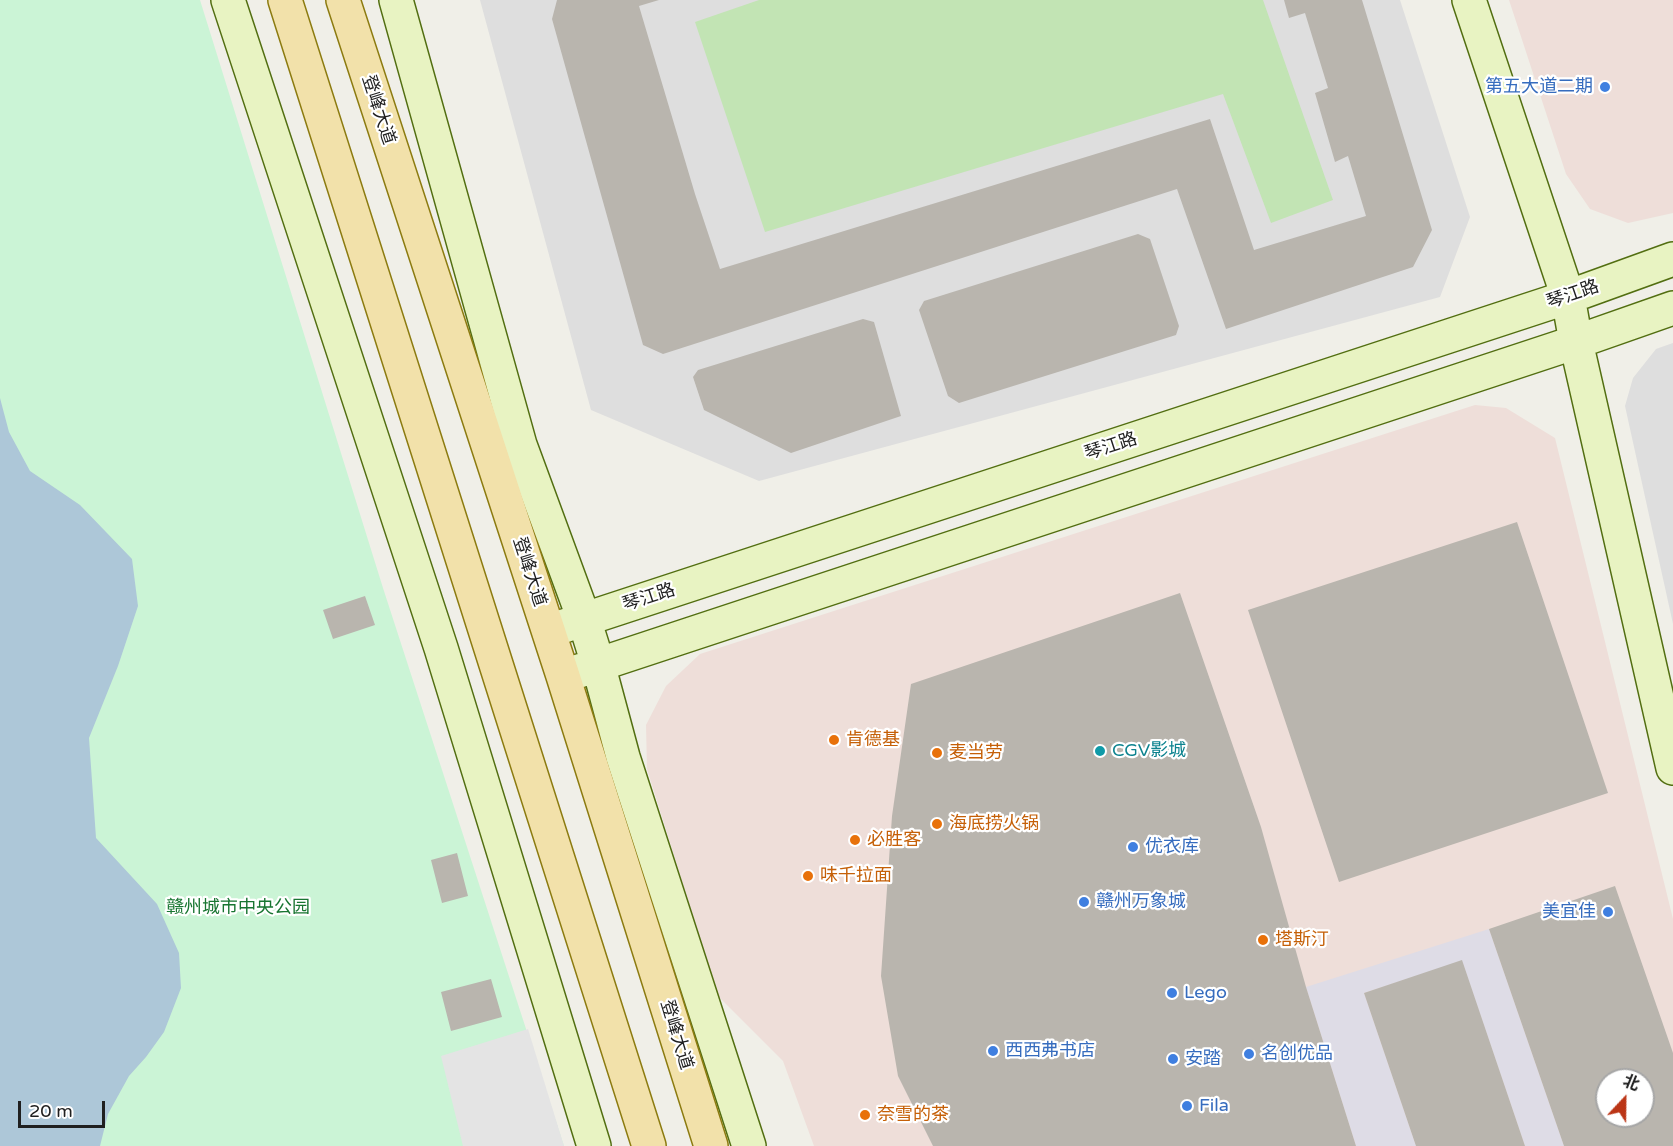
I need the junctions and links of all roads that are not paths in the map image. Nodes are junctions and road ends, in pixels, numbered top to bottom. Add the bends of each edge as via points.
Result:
1 (228, 0) edge
2 (285, 0) edge
3 (343, 0) edge
4 (396, 0) edge
5 (1469, 0) edge
6 (1673, 259) edge
7 (1568, 297) junction
8 (1673, 308) edge
9 (1576, 342) junction
10 (584, 619) junction
11 (548, 632) junction
12 (598, 664) junction
13 (563, 676) junction
14 (1673, 768) edge
15 (594, 1146) edge
16 (649, 1146) edge
17 (711, 1146) edge
18 (749, 1146) edge

1 - 15 street via 441,648
2 - 16 main road
3 - 11 main road, 登峰大道
4 - 10 street via 520,445
5 - 7 street
6 - 7 street, 琴江路
7 - 9 street
7 - 10 street, 琴江路
8 - 9 street
9 - 12 street
9 - 14 street
10 - 11 street, 琴江路
10 - 12 street
11 - 13 main road, 登峰大道
12 - 13 street
12 - 18 street via 623,757
13 - 17 main road, 登峰大道

